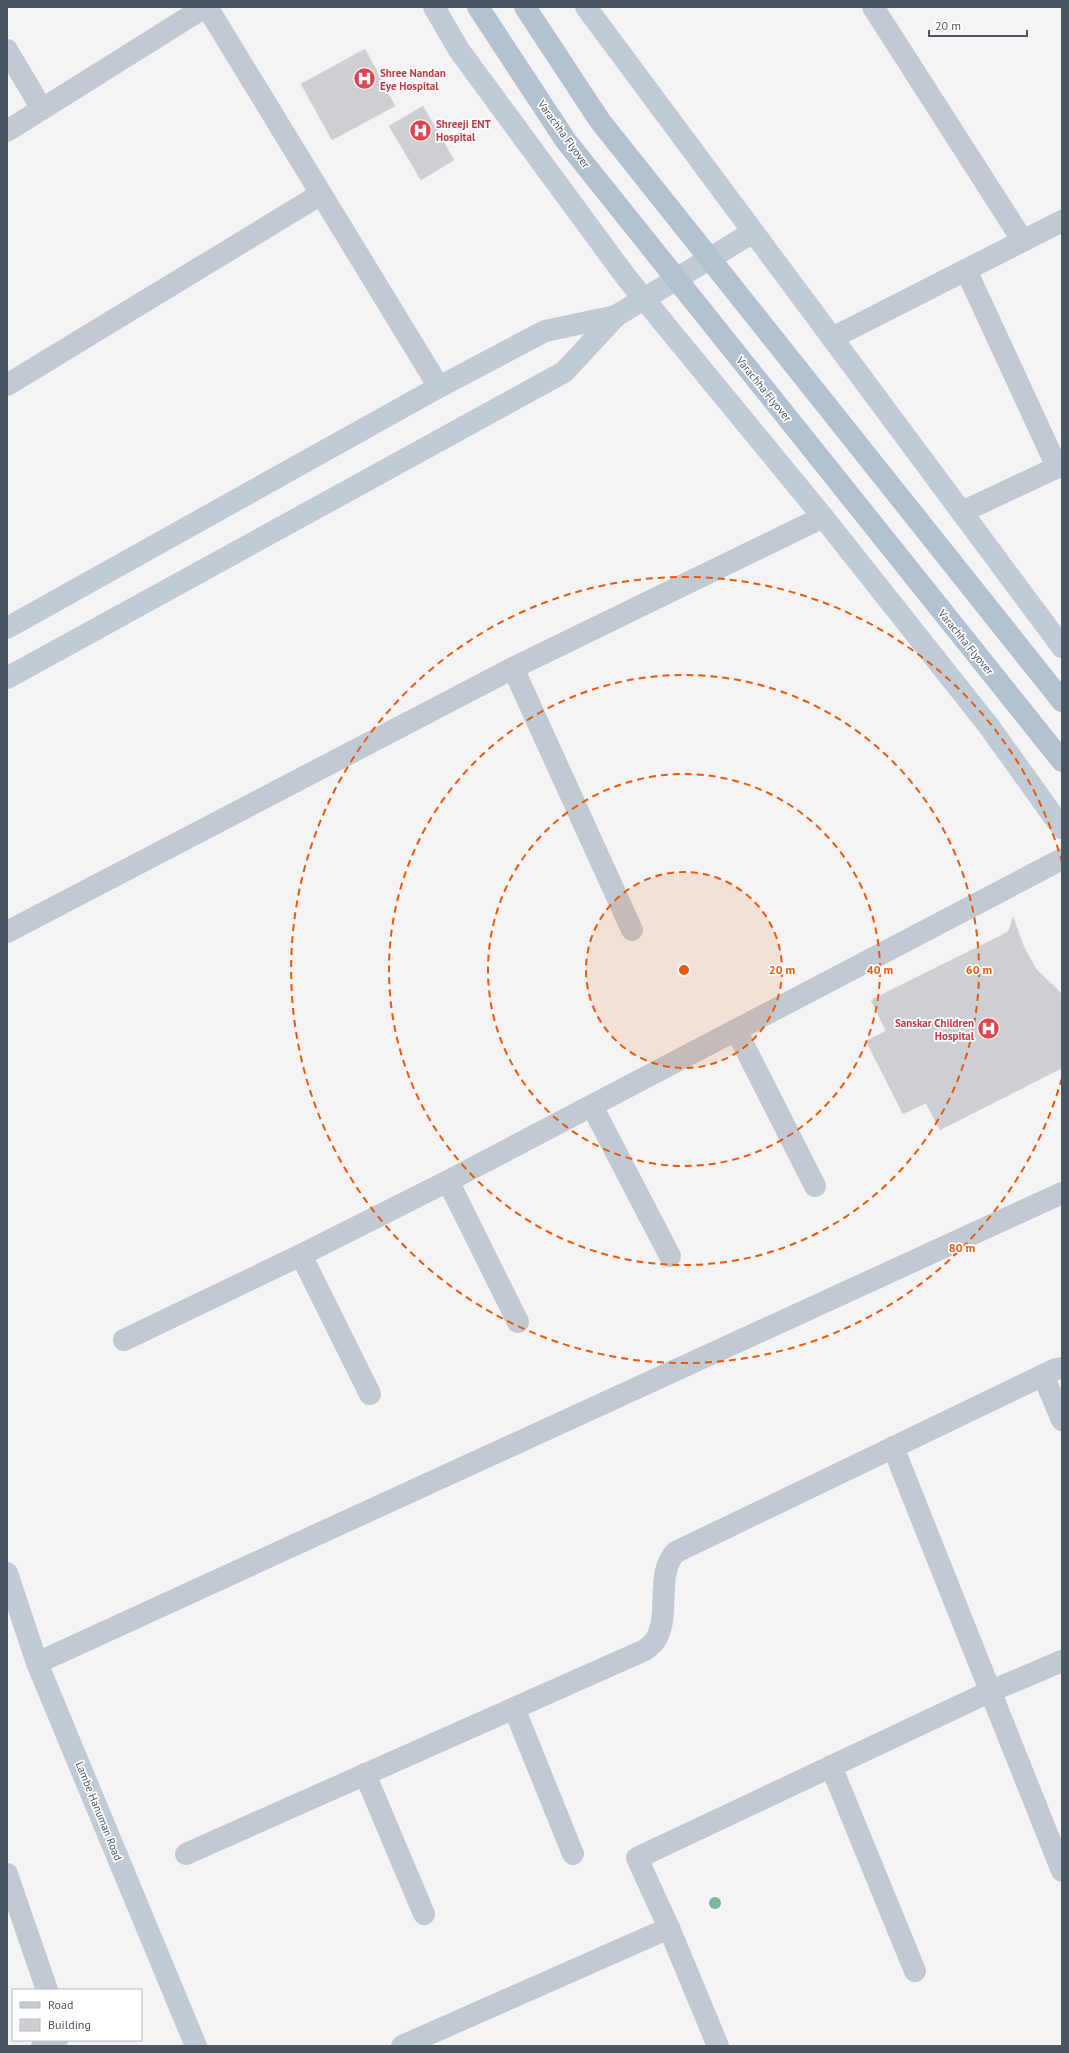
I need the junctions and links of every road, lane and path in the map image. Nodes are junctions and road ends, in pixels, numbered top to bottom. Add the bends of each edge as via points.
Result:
1 (206, 7) edge
2 (434, 7) edge
3 (478, 7) edge
4 (525, 7) edge
5 (586, 7) edge
6 (873, 7) edge
7 (7, 50) edge
8 (42, 109) junction
9 (7, 131) edge
10 (321, 194) junction
11 (1062, 221) edge
12 (754, 232) junction
13 (1023, 241) junction
14 (966, 270) junction
15 (644, 300) junction
16 (616, 316) junction
17 (832, 338) junction
18 (7, 385) edge
19 (439, 387) junction
20 (1059, 466) edge
21 (962, 512) junction
22 (823, 517) junction
23 (7, 628) edge
24 (1062, 647) edge
25 (512, 668) junction
26 (7, 678) edge
27 (1062, 701) edge
28 (1062, 761) edge
29 (1062, 828) edge
30 (1062, 859) edge
31 (632, 930) dead end
32 (7, 932) edge
33 (736, 1030) junction
34 (592, 1106) junction
35 (448, 1181) junction
36 (815, 1186) dead end
37 (1062, 1193) edge
38 (302, 1255) junction
39 (670, 1256) dead end
40 (518, 1322) dead end
41 (124, 1340) dead end
42 (1053, 1372) edge
43 (370, 1394) dead end
44 (1062, 1420) edge
45 (893, 1447) junction
46 (7, 1573) edge
47 (1062, 1661) edge
48 (37, 1663) junction
49 (991, 1691) junction
50 (514, 1708) junction
51 (831, 1766) junction
52 (365, 1774) junction
53 (186, 1854) dead end
54 (573, 1854) dead end
55 (1062, 1871) edge
56 (7, 1875) edge
57 (424, 1914) dead end
58 (669, 1928) junction
59 (915, 1971) dead end
60 (47, 1989) edge
61 (54, 2041) edge
62 (42, 2046) edge
63 (196, 2046) edge
64 (402, 2046) edge
65 (718, 2046) edge

1 - 8 street
1 - 10 street
2 - 15 street via 459,50
3 - 28 main road, Varachha Flyover, bridge via 566,141
4 - 27 main road, bridge via 600,121
5 - 12 street
6 - 13 street
7 - 8 street
8 - 9 street
10 - 18 street
10 - 19 street
11 - 13 street
12 - 15 street
12 - 17 street
13 - 14 street
14 - 17 street
14 - 20 street
15 - 16 street
15 - 22 street
16 - 19 street via 545,331
16 - 26 street via 564,372
17 - 21 street
19 - 23 street
20 - 21 street
21 - 24 street
22 - 25 street
22 - 29 street via 988,725
25 - 31 street
25 - 32 street
30 - 33 street
33 - 34 street
33 - 36 street
34 - 35 street
34 - 39 street
35 - 38 street
35 - 40 street
37 - 48 street
38 - 41 street
38 - 43 street
42 - 44 street
42 - 45 street
45 - 49 street
45 - 50 street via 676,1552 670,1557 666,1567 660,1631 654,1642 645,1650
46 - 48 street, Lambe Hanuman Road
47 - 49 street
48 - 63 street, Lambe Hanuman Road
49 - 51 street
49 - 55 street
50 - 52 street
50 - 54 street
51 - 58 street via 637,1858
51 - 59 street
52 - 53 street
52 - 57 street
56 - 60 street
58 - 64 street
58 - 65 street
61 - 62 street

